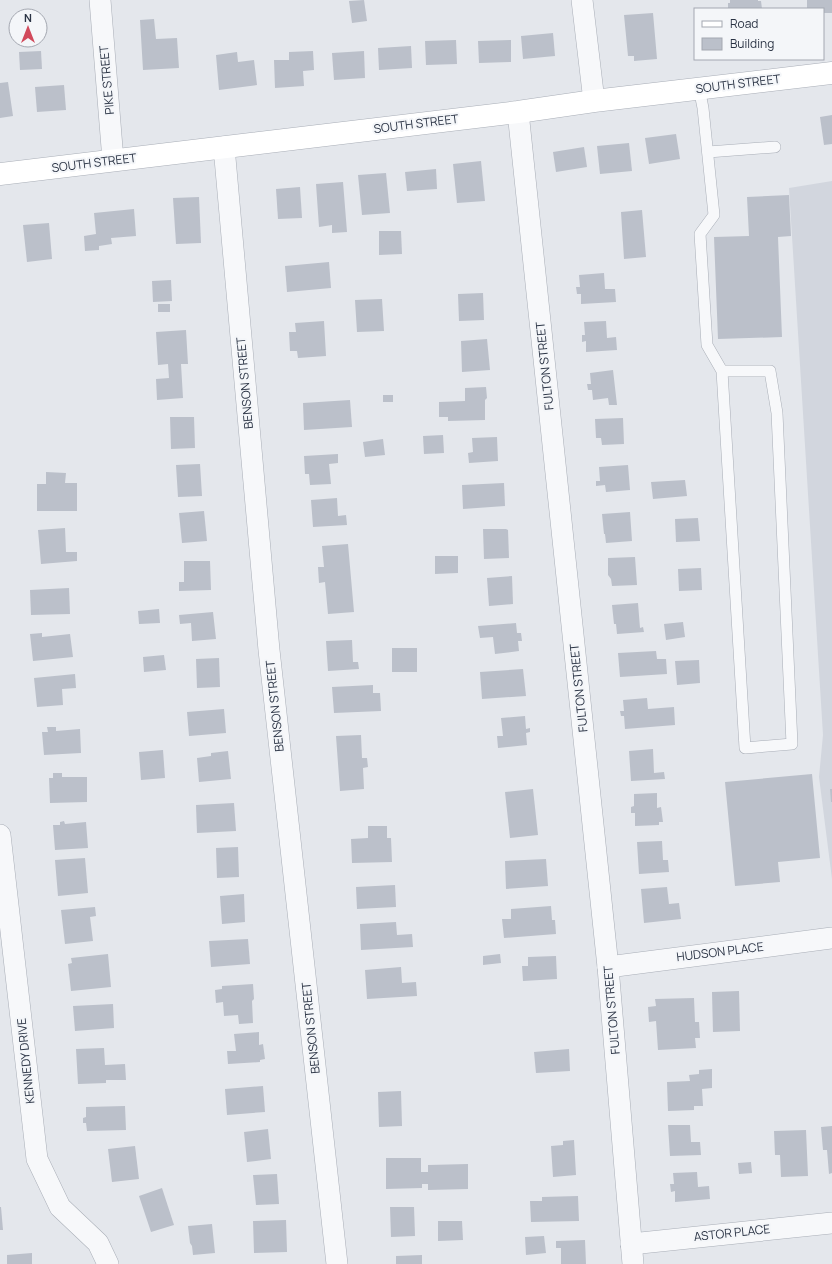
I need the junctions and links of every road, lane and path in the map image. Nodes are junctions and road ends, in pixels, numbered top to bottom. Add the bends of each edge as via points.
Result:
1 (100, 0) edge
2 (582, 0) edge
3 (832, 72) edge
4 (699, 88) junction
5 (594, 101) junction
6 (518, 112) junction
7 (224, 147) junction
8 (776, 147) dead end
9 (708, 152) junction
10 (113, 160) junction
11 (0, 174) edge
12 (722, 371) junction
13 (0, 835) edge
14 (832, 938) edge
15 (608, 967) junction
16 (832, 1223) edge
17 (632, 1254) edge
18 (108, 1264) edge
19 (337, 1264) edge

1 - 10 street, PIKE STREET
2 - 5 street
3 - 4 main road, SOUTH STREET
4 - 5 main road, SOUTH STREET
4 - 9 lane
5 - 6 main road, SOUTH STREET
6 - 7 main road, SOUTH STREET
6 - 15 street, FULTON STREET
7 - 10 main road, SOUTH STREET
7 - 19 street, BENSON STREET via 269,650
8 - 9 lane
9 - 12 lane via 714,216 700,234 707,345
10 - 11 main road, SOUTH STREET
12 - 12 lane via 745,748 792,744 777,413 770,371
13 - 18 street, KENNEDY DRIVE via 37,1159 60,1207 98,1243
14 - 15 street, HUDSON PLACE
15 - 17 street, FULTON STREET
16 - 17 street, ASTOR PLACE

